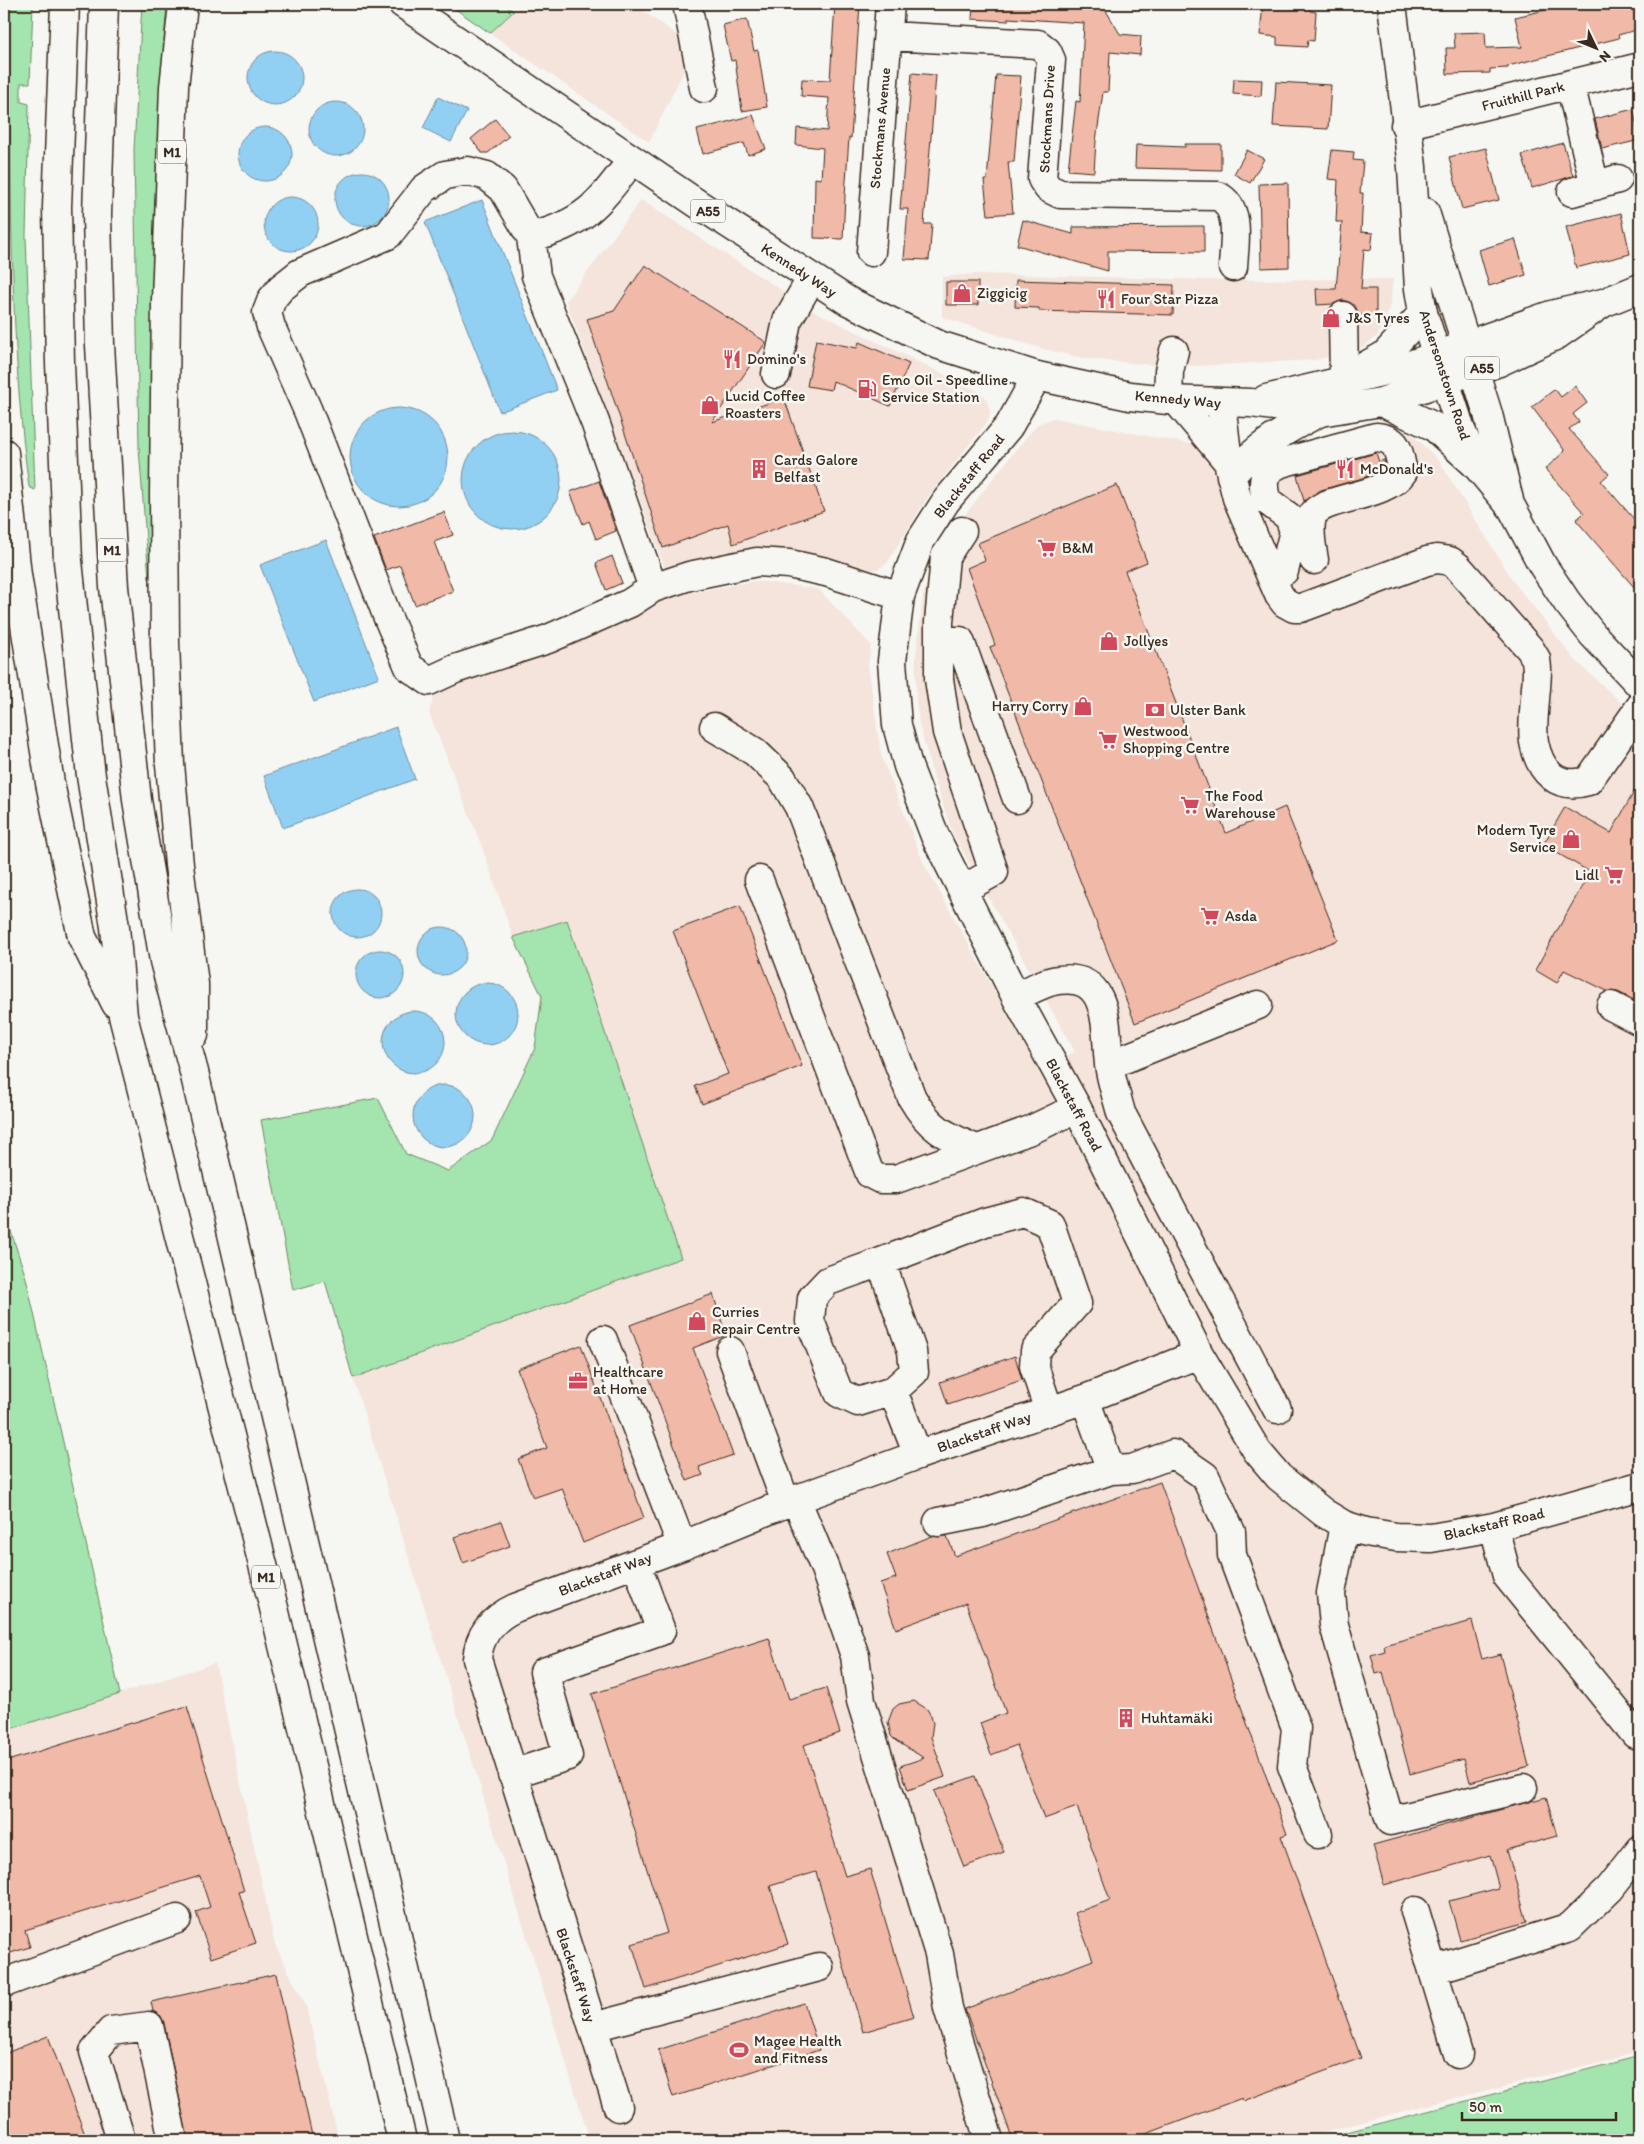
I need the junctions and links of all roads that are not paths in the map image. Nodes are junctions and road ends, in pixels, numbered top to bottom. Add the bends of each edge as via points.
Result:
1 (183, 4) edge
2 (403, 4) edge
3 (687, 4) edge
4 (890, 4) edge
5 (1392, 4) edge
6 (64, 11) edge
7 (104, 12) edge
8 (888, 36) junction
9 (1640, 67) edge
10 (1570, 84) junction
11 (704, 88) dead end
12 (1405, 125) junction
13 (632, 160) junction
14 (1412, 167) junction
15 (1595, 186) dead end
16 (531, 237) junction
17 (871, 252) dead end
18 (1233, 267) dead end
19 (810, 278) junction
20 (1640, 288) edge
21 (1603, 303) junction
22 (1423, 314) junction
23 (1343, 316) dead end
24 (1467, 345) junction
25 (1174, 352) dead end
26 (1440, 368) junction
27 (1475, 371) junction
28 (776, 374) dead end
29 (1037, 376) junction
30 (1344, 379) junction
31 (1172, 400) junction
32 (1381, 402) junction
33 (1221, 403) junction
34 (1251, 403) junction
35 (1350, 407) junction
36 (1320, 412) junction
37 (4, 453) edge
38 (1476, 465) junction
39 (1230, 469) junction
40 (1512, 508) junction
41 (962, 531) dead end
42 (1314, 560) dead end
43 (1284, 571) dead end
44 (653, 588) junction
45 (900, 596) junction
46 (939, 640) junction
47 (1640, 685) edge
48 (1640, 707) edge
49 (714, 727) dead end
50 (1018, 799) dead end
51 (759, 880) dead end
52 (962, 890) junction
53 (1016, 997) junction
54 (1258, 1005) dead end
55 (1611, 1006) dead end
56 (123, 1016) junction
57 (1640, 1021) edge
58 (1109, 1066) junction
59 (194, 1072) junction
60 (1077, 1108) junction
61 (976, 1149) junction
62 (881, 1262) junction
63 (603, 1340) dead end
64 (730, 1351) dead end
65 (1199, 1354) junction
66 (893, 1391) junction
67 (1085, 1399) junction
68 (1277, 1409) dead end
69 (1049, 1411) junction
70 (918, 1455) junction
71 (1111, 1470) junction
72 (1640, 1486) edge
73 (791, 1501) junction
74 (938, 1522) dead end
75 (1344, 1525) junction
76 (1494, 1527) junction
77 (682, 1546) junction
78 (636, 1563) junction
79 (1635, 1734) dead end
80 (512, 1774) junction
81 (1522, 1788) dead end
82 (1318, 1834) dead end
83 (1640, 1850) edge
84 (1415, 1912) dead end
85 (177, 1919) dead end
86 (819, 1968) dead end
87 (1433, 1970) junction
88 (4, 1982) edge
89 (593, 2027) junction
90 (1458, 2054) dead end
91 (618, 2107) dead end
92 (121, 2140) edge
93 (173, 2140) edge
94 (402, 2140) edge
95 (445, 2140) edge
96 (989, 2140) edge

1 - 59 main road, M1 via 174,87 166,300 165,624 170,764 194,984
2 - 13 main road, Kennedy Way / A55
3 - 11 main road
4 - 8 main road, Stockmans Avenue
5 - 12 main road, Andersonstown Road
6 - 56 main road, M1 via 57,207 68,561 91,776 115,927
7 - 59 main road, M1 via 97,214 114,587 137,800 164,961
8 - 17 main road, Stockmans Avenue
8 - 18 main road, Stockmans Drive via 1038,44 1047,51 1051,60 1042,179 1048,188 1060,194 1218,196 1225,199 1233,211
9 - 10 main road, Fruithill Park
10 - 12 main road, Fruithill Park
10 - 15 main road
12 - 14 main road, Andersonstown Road
13 - 16 main road via 584,216 554,231
13 - 19 main road, Kennedy Way / A55
14 - 22 main road, Andersonstown Road
14 - 24 main road, Andersonstown Road
16 - 44 main road via 536,276 595,422
16 - 44 main road via 504,188 487,176 468,171 445,176 424,189 388,235 300,273 281,288 266,312 409,667 429,681 455,669 548,639 630,603
19 - 28 main road via 787,322
19 - 29 main road, Kennedy Way / A55 via 859,307 939,344
20 - 21 main road, Kennedy Way / A55
21 - 24 main road, Kennedy Way / A55 via 1551,314
21 - 27 main road, Kennedy Way / A55 via 1557,335
22 - 26 main road, Andersonstown Road
22 - 30 main road via 1385,355
23 - 30 main road
24 - 26 main road, Kennedy Way / A55
24 - 27 main road, Andersonstown Road
25 - 31 main road via 1169,371
26 - 27 main road, Kennedy Way / A55
26 - 30 main road, Kennedy Way / A55 via 1398,368
26 - 32 main road, Kennedy Way / A55
26 - 38 main road, Andersonstown Road
27 - 40 main road, Andersonstown Road
29 - 31 main road, Kennedy Way / A55 via 1130,396
29 - 45 main road, Blackstaff Road via 1009,426 946,501 921,540
30 - 34 main road, Kennedy Way / A55
30 - 35 main road
31 - 33 main road, Kennedy Way / A55
31 - 39 main road
32 - 35 main road, Kennedy Way / A55
32 - 38 main road via 1433,426
33 - 34 main road, Kennedy Way / A55
33 - 39 main road
34 - 36 main road, Kennedy Way / A55
35 - 36 main road, Kennedy Way / A55
36 - 39 main road via 1288,428
37 - 56 main road, M1 via 32,680 82,937
38 - 40 main road, Andersonstown Road
39 - 48 main road via 1237,498 1264,564 1279,595 1294,608 1427,561 1450,561 1458,566 1536,659 1534,741 1546,770 1554,778 1566,784 1588,781
40 - 47 main road, Andersonstown Road via 1543,566 1567,602
41 - 46 main road via 945,558
42 - 43 main road via 1310,530 1312,515 1320,506 1384,488 1403,472 1396,445 1388,438 1376,437 1269,469 1263,483 1266,500 1290,517 1294,531
44 - 45 main road via 689,576 757,562 789,564 826,572
45 - 52 main road, Blackstaff Road via 892,661 897,725 908,766 935,836
46 - 50 main road via 960,640
46 - 52 main road via 939,679 947,732 994,872
49 - 61 main road via 755,752 782,778 800,807 912,1098 923,1117 945,1136
51 - 61 main road via 870,1174 880,1180 896,1179
52 - 53 main road, Blackstaff Road
53 - 58 main road via 1057,980 1085,981 1098,993 1108,1030
53 - 60 main road, Blackstaff Road
54 - 58 main road
55 - 57 main road
56 - 94 main road, M1 via 274,1608
58 - 68 main road via 1121,1113
59 - 95 main road, M1
60 - 61 main road via 1033,1129
60 - 65 main road, Blackstaff Road
62 - 66 main road via 912,1351 914,1372
62 - 66 main road via 828,1281 812,1298 810,1321 839,1393 858,1402
62 - 69 main road via 985,1222 1023,1212 1050,1224 1077,1303 1035,1351 1034,1366
63 - 77 main road
64 - 73 main road
65 - 67 main road, Blackstaff Way
65 - 75 main road, Blackstaff Road via 1257,1451 1279,1477
66 - 70 main road
67 - 69 main road, Blackstaff Way
67 - 71 main road
69 - 70 main road, Blackstaff Way
70 - 73 main road, Blackstaff Way
71 - 74 main road via 982,1513
71 - 82 main road via 1132,1469 1173,1454 1205,1476 1231,1532 1232,1555 1296,1728 1292,1766
72 - 76 main road, Blackstaff Road
73 - 77 main road, Blackstaff Way
73 - 96 main road via 825,1568 855,1656 861,1700 939,1954 948,2008
75 - 76 main road, Blackstaff Road via 1396,1537 1422,1538
75 - 81 main road via 1331,1593 1334,1625 1390,1821
76 - 79 main road via 1507,1576
77 - 78 main road, Blackstaff Way
78 - 80 main road, Blackstaff Way via 503,1614 482,1636 477,1659
78 - 80 main road via 661,1631 544,1672 568,1756
80 - 89 main road, Blackstaff Way
83 - 87 main road via 1610,1888 1570,1927
84 - 87 main road
85 - 88 main road
86 - 89 main road
87 - 90 main road
89 - 91 main road, Blackstaff Way
92 - 93 main road via 94,2052 111,2030 149,2026

